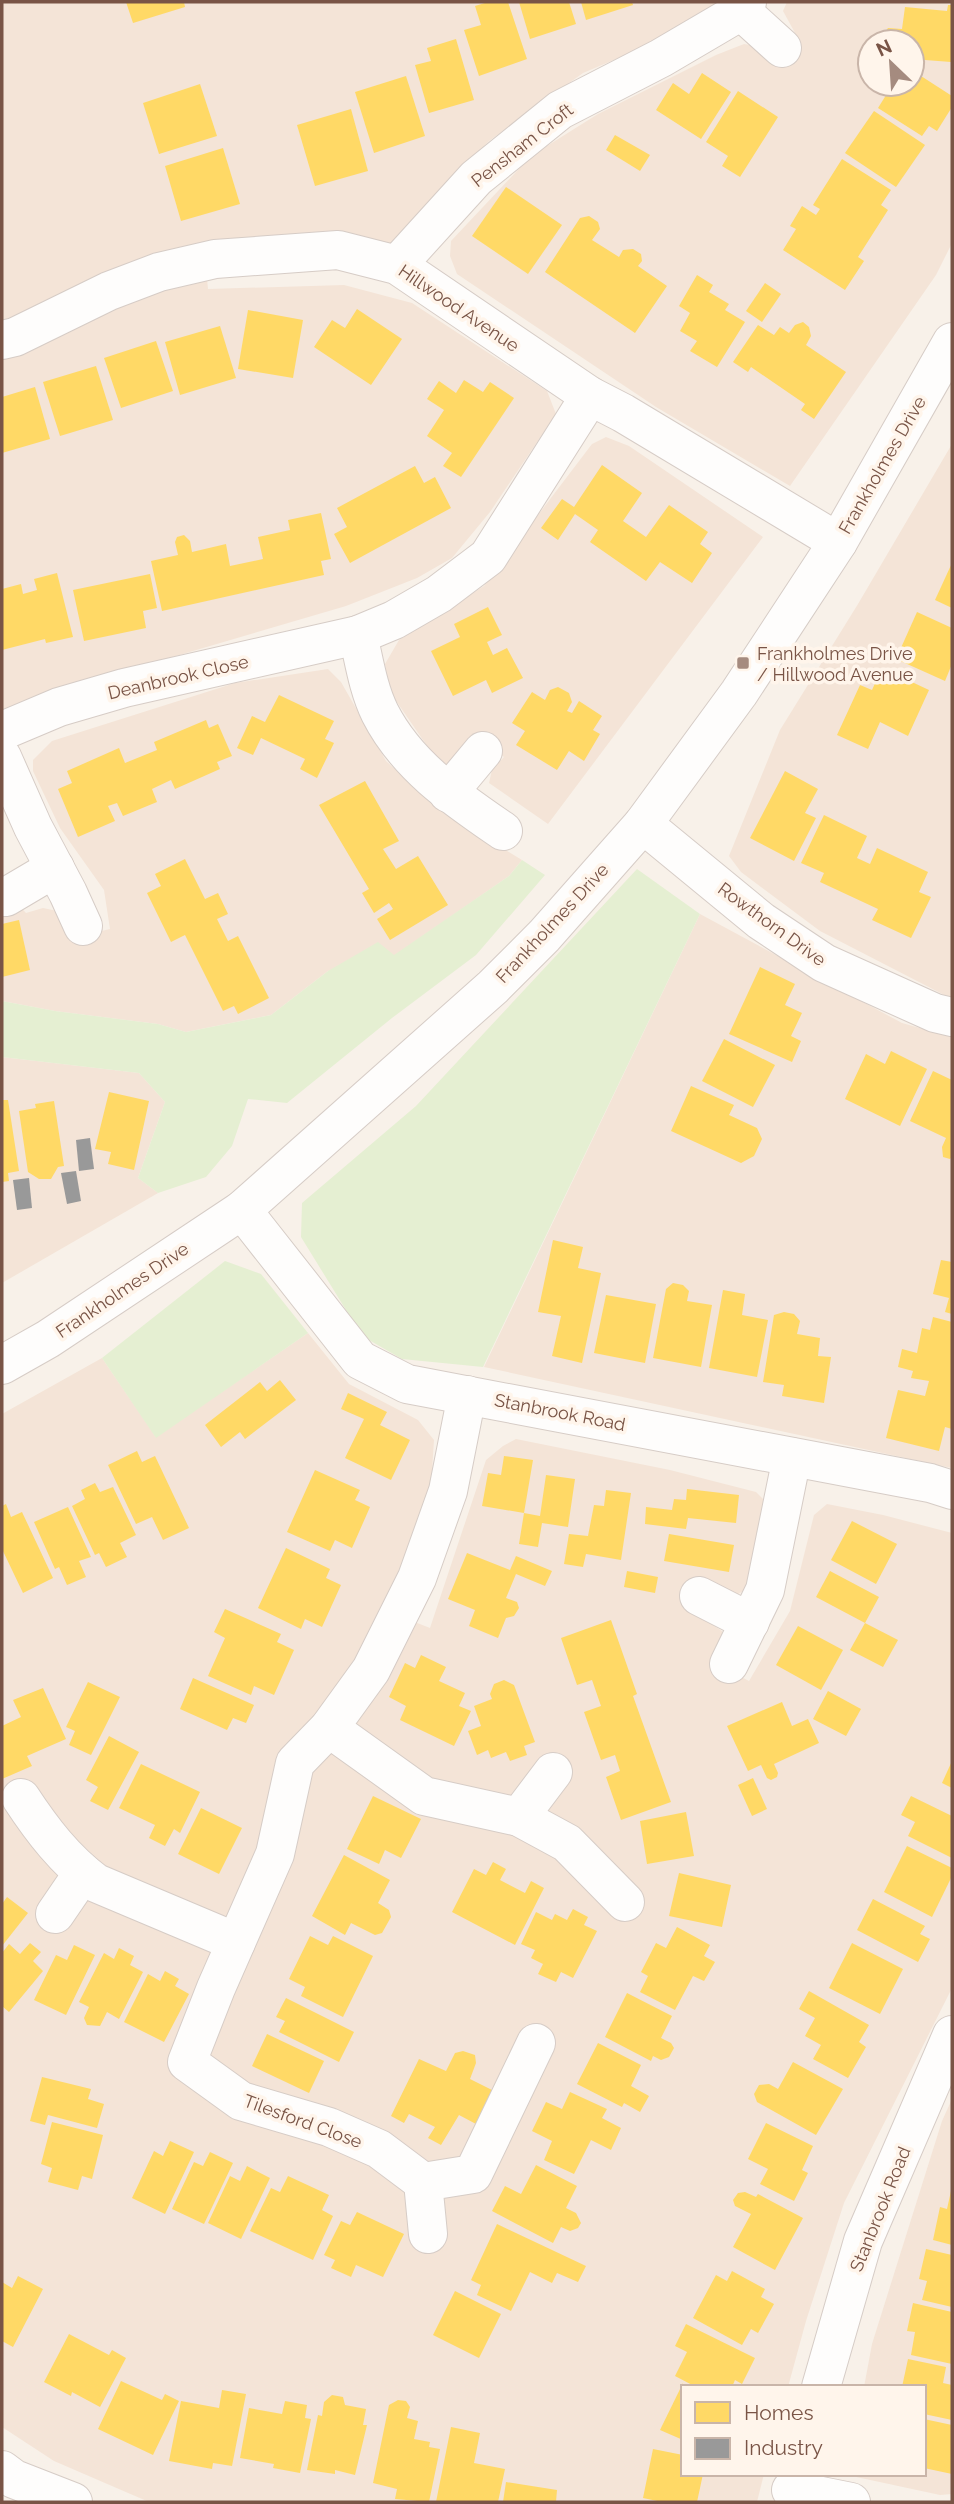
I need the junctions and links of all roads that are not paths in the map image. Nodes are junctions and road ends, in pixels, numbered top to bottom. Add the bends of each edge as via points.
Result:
1 (744, 6) edge
2 (782, 48) dead end
3 (397, 265) junction
4 (2, 340) edge
5 (952, 342) edge
6 (590, 396) junction
7 (838, 542) junction
8 (358, 635) junction
9 (2, 732) edge
10 (483, 751) dead end
11 (2, 757) edge
12 (448, 793) junction
13 (643, 824) junction
14 (503, 831) dead end
15 (55, 868) junction
16 (6, 897) dead end
17 (83, 926) dead end
18 (952, 1017) edge
19 (242, 1210) junction
20 (2, 1364) edge
21 (467, 1395) junction
22 (792, 1457) junction
23 (952, 1490) edge
24 (699, 1596) dead end
25 (750, 1622) junction
26 (729, 1664) dead end
27 (329, 1728) junction
28 (553, 1772) dead end
29 (21, 1798) dead end
30 (519, 1817) junction
31 (83, 1873) junction
32 (625, 1902) dead end
33 (55, 1914) dead end
34 (236, 1942) junction
35 (952, 2035) edge
36 (536, 2043) dead end
37 (423, 2182) junction
38 (428, 2234) dead end
39 (822, 2385) edge
40 (6, 2483) edge
41 (791, 2489) edge
42 (73, 2502) edge
43 (851, 2502) edge

1 - 2 street, Pensham Croft
1 - 3 street, Pensham Croft via 661,58 560,110 476,178
3 - 4 street, Hillwood Avenue via 338,250 215,259 159,272
3 - 6 street, Hillwood Avenue
5 - 7 street, Frankholmes Drive
6 - 7 street, Hillwood Avenue
6 - 8 street, Deanbrook Close via 488,557 439,594
7 - 13 street, Frankholmes Drive
8 - 9 street, Deanbrook Close via 124,688 59,707
8 - 12 street via 379,711 402,749
10 - 12 street
11 - 15 street
12 - 14 street
13 - 18 street, Rowthorn Drive via 761,921 824,963
13 - 19 street, Frankholmes Drive via 493,987
15 - 16 street
15 - 17 street
19 - 20 street, Frankholmes Drive via 48,1339
19 - 21 street, Stanbrook Road via 360,1360 407,1384
21 - 22 street, Stanbrook Road
21 - 27 street, Tilesford Close via 448,1491 417,1578 371,1670
22 - 23 street, Stanbrook Road
22 - 25 street via 765,1590
24 - 25 street
25 - 26 street
27 - 30 street via 424,1796
27 - 34 street, Tilesford Close via 295,1763 275,1854
28 - 30 street
29 - 31 street via 47,1837
30 - 32 street via 567,1843
31 - 33 street
31 - 34 street
34 - 37 street, Tilesford Close via 187,2062 242,2101 329,2127 379,2149
35 - 39 street, Stanbrook Road via 863,2241
36 - 37 street via 473,2174
37 - 38 street
40 - 42 street
41 - 43 street

